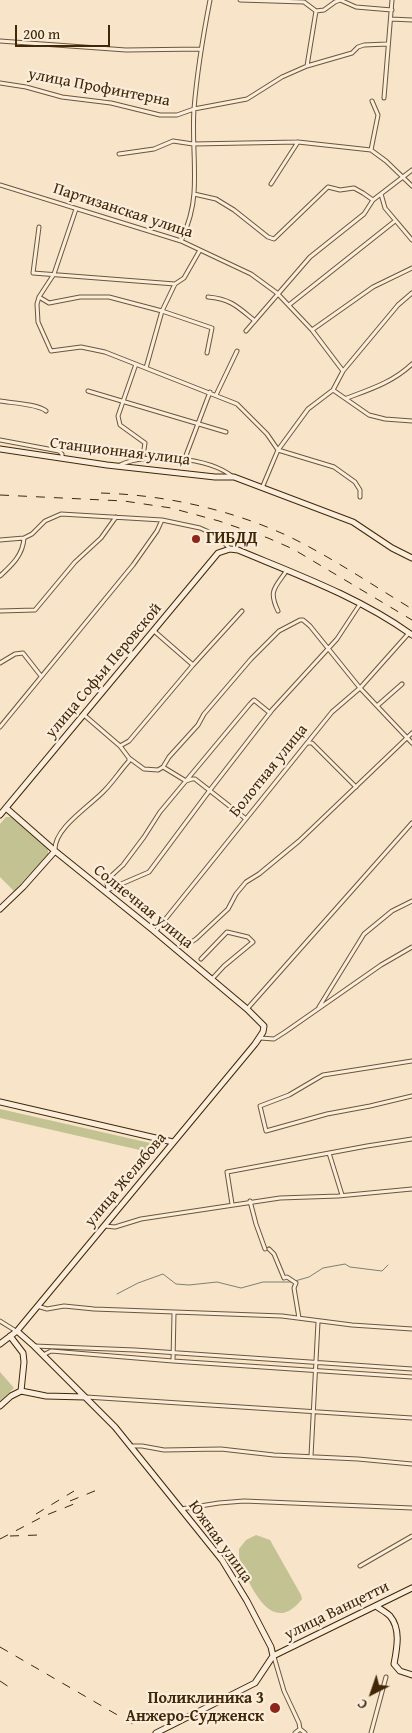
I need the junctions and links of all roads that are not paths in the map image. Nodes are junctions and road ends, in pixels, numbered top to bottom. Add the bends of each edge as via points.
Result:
1 (210, 0) edge
2 (240, 0) edge
3 (392, 0) edge
4 (304, 1) edge
5 (392, 10) junction
6 (316, 11) junction
7 (391, 19) junction
8 (412, 20) edge
9 (0, 41) edge
10 (388, 44) junction
11 (201, 49) junction
12 (307, 66) junction
13 (0, 83) edge
14 (384, 98) dead end
15 (372, 101) dead end
16 (194, 109) junction
17 (298, 142) junction
18 (192, 144) junction
19 (371, 150) junction
20 (119, 154) dead end
21 (412, 170) edge
22 (403, 176) junction
23 (271, 184) dead end
24 (0, 185) edge
25 (412, 186) edge
26 (194, 194) junction
27 (381, 194) junction
28 (373, 200) junction
29 (76, 210) junction
30 (395, 221) junction
31 (38, 227) dead end
32 (181, 240) junction
33 (412, 240) edge
34 (200, 250) junction
35 (412, 268) edge
36 (54, 274) junction
37 (175, 284) junction
38 (412, 293) edge
39 (278, 294) junction
40 (39, 297) junction
41 (208, 297) dead end
42 (289, 305) junction
43 (162, 311) junction
44 (255, 321) junction
45 (312, 330) junction
46 (246, 331) dead end
47 (237, 351) dead end
48 (207, 353) dead end
49 (136, 364) junction
50 (412, 364) edge
51 (146, 368) junction
52 (343, 371) junction
53 (88, 390) dead end
54 (333, 390) junction
55 (210, 392) junction
56 (216, 395) junction
57 (346, 398) junction
58 (0, 401) edge
59 (123, 401) junction
60 (46, 411) dead end
61 (412, 421) edge
62 (199, 424) junction
63 (226, 432) dead end
64 (0, 440) edge
65 (0, 449) edge
66 (278, 450) junction
67 (62, 458) junction
68 (185, 458) junction
69 (138, 459) junction
70 (119, 466) junction
71 (235, 478) junction
72 (262, 488) junction
73 (360, 497) dead end
74 (116, 517) junction
75 (162, 520) junction
76 (24, 538) junction
77 (0, 540) edge
78 (230, 549) junction
79 (412, 558) edge
80 (287, 570) junction
81 (0, 576) edge
82 (361, 603) junction
83 (0, 611) edge
84 (242, 611) dead end
85 (278, 611) dead end
86 (154, 630) junction
87 (411, 634) edge
88 (328, 650) junction
89 (0, 663) edge
90 (193, 665) junction
91 (41, 676) junction
92 (402, 684) dead end
93 (360, 688) junction
94 (377, 706) junction
95 (270, 713) junction
96 (84, 714) junction
97 (0, 727) edge
98 (412, 733) edge
99 (407, 737) junction
100 (307, 743) junction
101 (412, 743) edge
102 (120, 746) junction
103 (129, 758) junction
104 (163, 767) junction
105 (186, 781) junction
106 (356, 787) junction
107 (210, 790) junction
108 (6, 808) junction
109 (0, 815) edge
110 (246, 819) junction
111 (412, 823) edge
112 (55, 851) junction
113 (107, 890) junction
114 (412, 901) edge
115 (0, 909) edge
116 (155, 932) junction
117 (185, 946) dead end
118 (412, 947) edge
119 (201, 959) dead end
120 (212, 980) junction
121 (247, 1009) junction
122 (315, 1011) junction
123 (264, 1026) joint
124 (260, 1038) junction
125 (412, 1061) edge
126 (412, 1096) edge
127 (0, 1102) edge
128 (412, 1139) edge
129 (173, 1142) junction
130 (329, 1152) junction
131 (412, 1189) edge
132 (342, 1195) junction
133 (250, 1202) junction
134 (232, 1204) junction
135 (104, 1226) junction
136 (36, 1306) junction
137 (174, 1313) junction
138 (299, 1318) junction
139 (0, 1321) edge
140 (318, 1322) junction
141 (412, 1329) edge
142 (17, 1331) junction
143 (10, 1336) junction
144 (0, 1344) edge
145 (34, 1346) junction
146 (173, 1352) junction
147 (44, 1355) junction
148 (173, 1361) junction
149 (316, 1362) junction
150 (412, 1369) edge
151 (316, 1371) junction
152 (412, 1377) edge
153 (21, 1391) junction
154 (85, 1397) junction
155 (0, 1406) edge
156 (312, 1411) junction
157 (412, 1418) edge
158 (131, 1446) junction
159 (311, 1456) junction
160 (412, 1464) edge
161 (412, 1508) edge
162 (181, 1509) junction
163 (412, 1536) edge
164 (360, 1566) dead end
165 (412, 1588) edge
166 (376, 1606) junction
167 (273, 1656) junction
168 (412, 1675) edge
169 (386, 1677) dead end
170 (300, 1729) junction
171 (156, 1733) edge
172 (295, 1733) edge
173 (305, 1733) edge
174 (371, 1733) edge

1 - 11 street
2 - 4 street
3 - 5 street
4 - 6 street
5 - 6 street via 356,8 340,0
5 - 7 street
6 - 12 street
7 - 8 street
7 - 10 street
9 - 11 street via 126,50
10 - 12 street, улица Профинтерна via 364,44 352,53
10 - 14 street
11 - 16 street
12 - 16 street, улица Профинтерна via 247,99
13 - 16 street, улица Профинтерна via 62,98 110,103 160,115 177,115
15 - 19 street via 378,115
16 - 18 street
17 - 18 street
17 - 19 street
17 - 23 street
18 - 20 street via 173,141 154,149
18 - 26 street
19 - 22 street
21 - 22 street
22 - 25 street
22 - 27 street
24 - 29 street, Партизанская улица
26 - 28 street via 216,200 234,210 274,239 328,187 340,190 354,188
26 - 32 street via 189,224
27 - 28 street
27 - 30 street via 384,208
28 - 39 street via 364,214 310,257
29 - 32 street, Партизанская улица
29 - 36 street
30 - 33 street
30 - 42 street
31 - 36 street via 33,273
32 - 34 street, Партизанская улица
34 - 37 street via 184,278
34 - 39 street, Партизанская улица via 251,274
35 - 45 street via 373,287
36 - 37 street
36 - 40 street
37 - 43 street
38 - 52 street via 398,305
39 - 42 street, Партизанская улица
39 - 44 street
40 - 43 street via 49,303 80,297 109,297
40 - 49 street via 38,322 51,351 81,347
41 - 44 street via 223,298
42 - 45 street, Партизанская улица
43 - 48 street via 212,328
43 - 51 street
44 - 46 street
45 - 52 street, Партизанская улица
47 - 56 street
49 - 51 street
49 - 59 street
50 - 57 street via 387,383
51 - 55 street
52 - 54 street
53 - 59 street
54 - 57 street
54 - 66 street via 308,409
55 - 56 street
55 - 62 street
56 - 66 street via 237,404
57 - 61 street via 369,415 385,420
58 - 60 street via 36,406
59 - 62 street
59 - 69 street via 118,416 120,425 145,443 143,456
62 - 63 street
62 - 68 street
64 - 67 street via 59,451
65 - 67 street, Станционная улица
66 - 72 street
66 - 73 street via 334,467 355,482
67 - 70 street, Станционная улица
68 - 69 street
68 - 71 street via 211,464
69 - 70 street
70 - 71 street, Станционная улица
71 - 72 street
72 - 79 street via 354,522
74 - 75 street
74 - 76 street via 61,514 45,521
74 - 83 street via 35,610
75 - 78 street via 200,528 218,536
75 - 91 street via 158,531 133,565
76 - 77 street
76 - 81 street via 23,549
78 - 80 street
78 - 86 street, улица Софьи Перовской via 218,553
80 - 82 street
80 - 85 street via 274,589 272,599
82 - 87 street
82 - 88 street
84 - 90 street
86 - 90 street
86 - 96 street, улица Софьи Перовской
87 - 93 street, Болотная улица
88 - 93 street
88 - 95 street
88 - 104 street via 304,620 279,631 204,714
89 - 91 street via 23,653
90 - 102 street via 129,741
91 - 97 street
92 - 94 street
93 - 94 street
93 - 100 street, Болотная улица via 332,712
94 - 99 street
95 - 105 street via 254,700
95 - 107 street
96 - 102 street
96 - 108 street, улица Софьи Перовской
98 - 99 street
99 - 101 street
99 - 106 street
100 - 106 street via 318,749
100 - 110 street, Болотная улица
102 - 103 street
103 - 104 street via 144,769
103 - 112 street via 104,792 60,834 54,843
104 - 105 street
105 - 107 street via 195,779
105 - 113 street via 123,865 110,876
106 - 117 street via 299,841 246,882 228,908 207,930
107 - 110 street
107 - 113 street via 150,872
108 - 109 street, улица Софьи Перовской
108 - 112 street, Солнечная улица
110 - 116 street, Болотная улица
111 - 121 street
112 - 113 street, Солнечная улица
112 - 115 street
113 - 116 street, Солнечная улица
114 - 122 street via 392,911 364,934
116 - 120 street, Солнечная улица
118 - 122 street
119 - 120 street via 227,932 248,937 253,942
120 - 121 street, Солнечная улица
121 - 123 street, Солнечная улица
122 - 124 street via 274,1039
123 - 124 street, улица Желябова
124 - 129 street, улица Желябова
125 - 126 street via 323,1075 289,1095 260,1106 266,1131
127 - 129 street
128 - 130 street
129 - 135 street, улица Желябова
130 - 132 street
130 - 134 street via 227,1172
131 - 132 street
132 - 133 street
133 - 134 street
133 - 138 street via 267,1249 274,1254 284,1278 296,1283
134 - 135 street via 141,1219 115,1227
135 - 136 street, улица Желябова
136 - 137 street
136 - 142 street, улица Желябова
137 - 138 street
137 - 146 street
138 - 140 street
139 - 142 street
140 - 141 street
140 - 149 street
142 - 143 street, улица Желябова
142 - 145 street, Южная улица
143 - 144 street, улица Желябова
143 - 153 street via 23,1353
145 - 146 street
145 - 147 street, Южная улица
146 - 148 street
146 - 149 street
147 - 148 street via 51,1351
147 - 154 street, Южная улица
148 - 151 street
149 - 150 street
149 - 151 street
151 - 152 street
151 - 156 street
153 - 154 street via 46,1396
153 - 155 street
154 - 156 street
154 - 158 street, Южная улица
156 - 157 street
156 - 159 street
158 - 159 street
158 - 162 street, Южная улица
159 - 160 street
161 - 162 street via 244,1501
162 - 167 street, Южная улица via 222,1560 247,1601
163 - 164 street
165 - 166 street, улица Ванцетти
166 - 167 street, улица Ванцетти
166 - 168 street via 390,1616 397,1631 394,1664 400,1671
167 - 170 street, Южная улица
167 - 171 street via 255,1683
169 - 174 street
170 - 172 street
170 - 173 street

